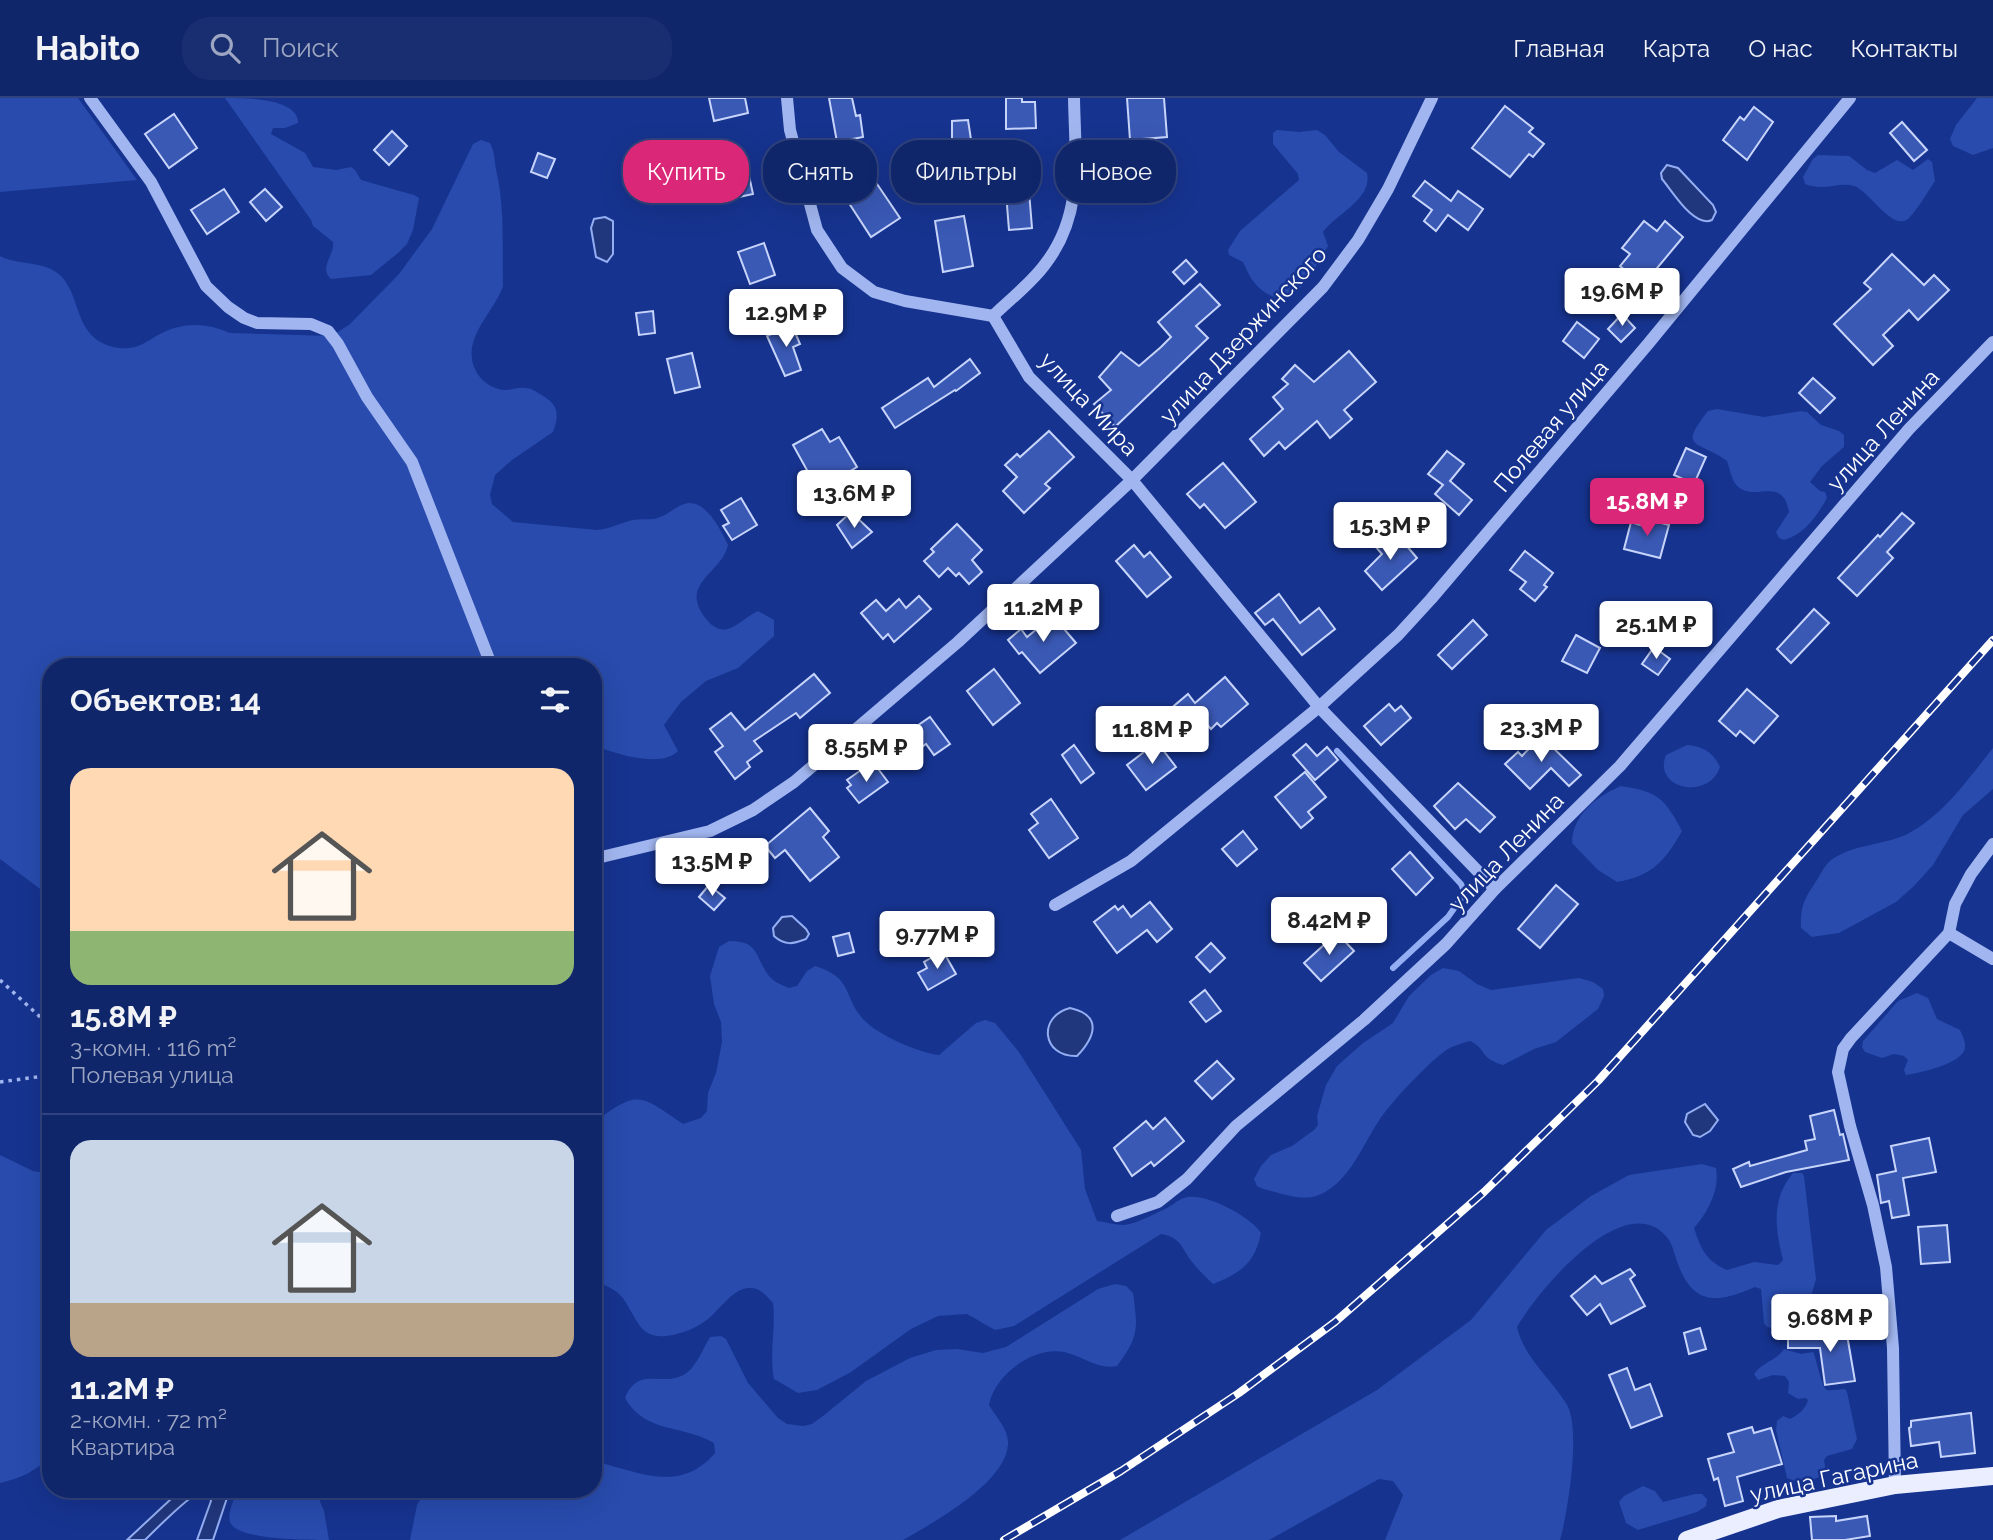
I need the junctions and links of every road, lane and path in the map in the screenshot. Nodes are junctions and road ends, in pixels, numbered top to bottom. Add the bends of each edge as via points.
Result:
1 (90, 98) edge
2 (787, 98) edge
3 (1074, 98) edge
4 (1433, 98) edge
5 (1850, 98) edge
6 (992, 316) junction
7 (1993, 342) edge
8 (1132, 480) junction
9 (488, 658) edge
10 (1319, 707) junction
11 (1993, 844) edge
12 (602, 856) edge
13 (1495, 889) junction
14 (1055, 905) dead end
15 (1949, 933) junction
16 (1993, 958) edge
17 (0, 980) edge
18 (42, 1019) edge
19 (42, 1076) edge
20 (0, 1083) edge
21 (1117, 1216) dead end
22 (1993, 1476) edge
23 (1895, 1485) junction
24 (1687, 1540) edge

1 - 9 street via 151,182 214,294 244,318 257,323 311,324 328,331 338,344 367,397 412,462
2 - 6 street via 790,130 817,230 842,268 874,292
3 - 6 street via 1075,198 1065,233 1046,265
4 - 8 street, улица Дзержинского via 1382,199 1323,287
5 - 10 street, Полевая улица via 1431,599
6 - 8 street, улица Мира via 1029,377
7 - 13 street, улица Ленина via 1909,429 1620,766
8 - 10 street, улица Мира
8 - 12 street, улица Дзержинского via 958,642 794,782 753,810 710,831
10 - 13 street, улица Мира
10 - 14 street, Полевая улица via 1131,861
11 - 15 street via 1955,905
13 - 21 street, улица Ленина via 1409,981 1236,1126 1187,1179 1158,1202
15 - 16 street
15 - 23 street via 1851,1038 1843,1049 1838,1072 1886,1267
17 - 18 path
19 - 20 path
22 - 23 main road, улица Гагарина
23 - 24 main road, улица Гагарина via 1778,1509

